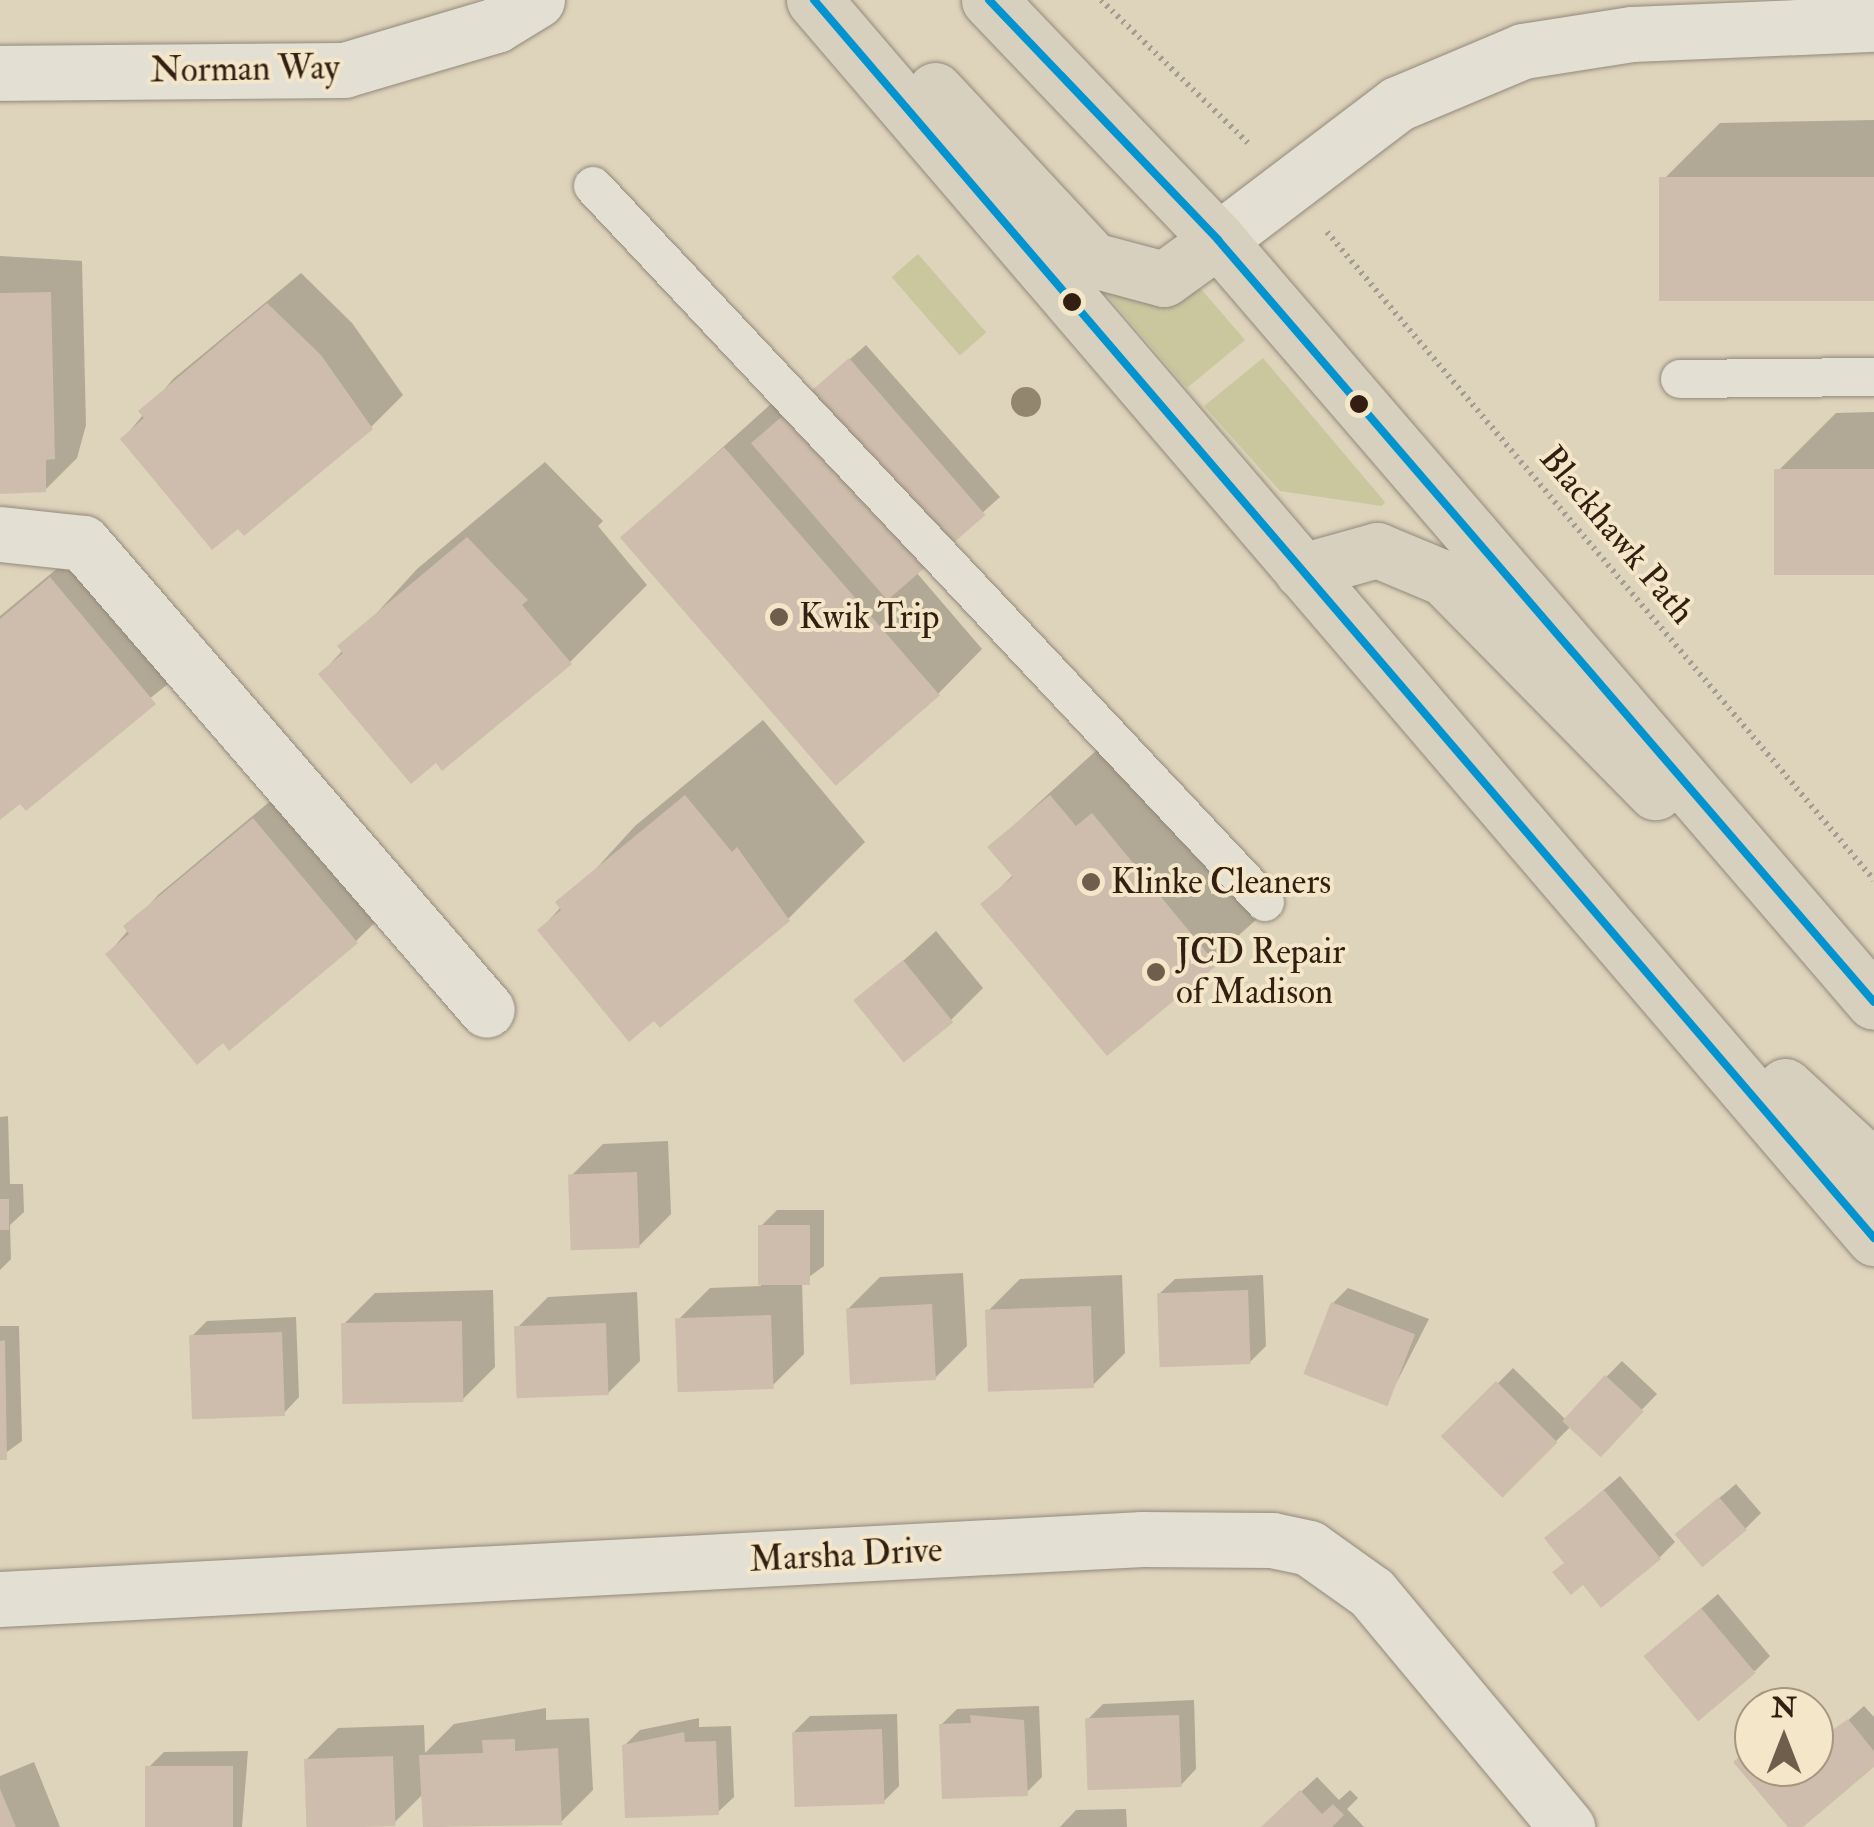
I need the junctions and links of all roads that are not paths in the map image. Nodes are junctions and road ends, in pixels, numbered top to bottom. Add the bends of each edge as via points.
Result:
1 (538, 0) edge
2 (814, 0) edge
3 (830, 0) edge
4 (988, 0) edge
5 (1874, 24) edge
6 (0, 73) edge
7 (593, 186) dead end
8 (1218, 240) junction
9 (1874, 377) edge
10 (1680, 378) dead end
11 (0, 534) edge
12 (1302, 571) junction
13 (1265, 902) dead end
14 (1792, 906) junction
15 (1630, 946) junction
16 (1874, 1002) edge
17 (487, 1010) dead end
18 (1874, 1168) edge
19 (1874, 1238) edge
20 (0, 1599) edge
21 (1567, 1827) edge

1 - 6 street, Norman Way via 496,26 344,70
2 - 12 main road
3 - 8 main road via 948,100 1093,260 1164,279
4 - 8 main road
5 - 8 street via 1632,34 1523,51 1398,104
7 - 13 lane
8 - 14 main road
9 - 10 lane
11 - 17 street via 83,543
12 - 14 main road via 1377,550 1444,578 1588,731
12 - 15 main road
14 - 16 main road
15 - 18 main road
15 - 19 main road
20 - 21 street, Marsha Drive via 1142,1539 1272,1540 1308,1548 1372,1593

